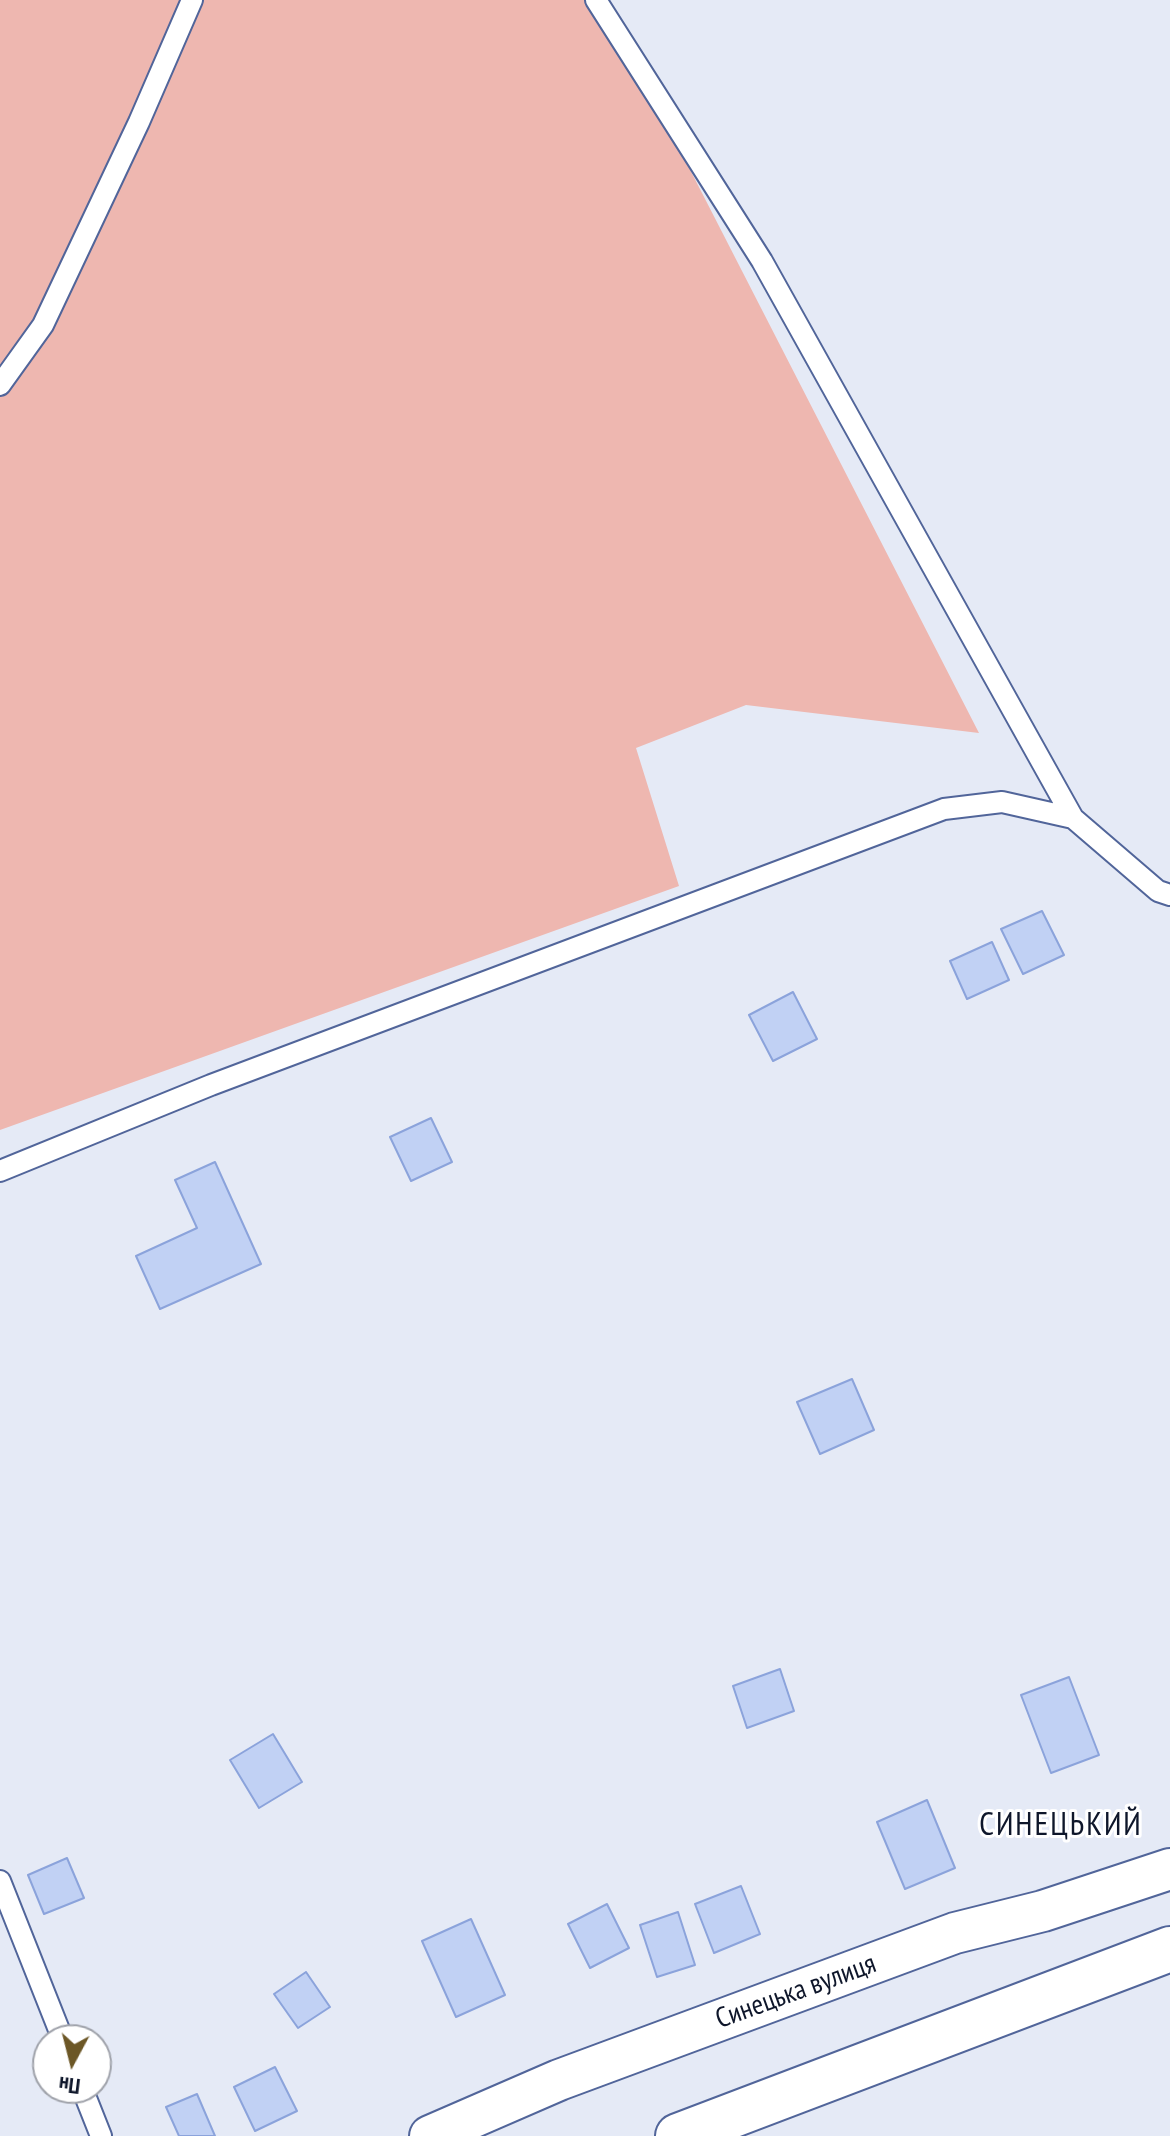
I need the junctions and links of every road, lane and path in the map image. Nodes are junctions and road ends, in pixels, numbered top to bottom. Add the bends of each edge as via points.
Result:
1 (192, 0) edge
2 (596, 0) edge
3 (0, 385) edge
4 (1073, 818) junction
5 (1170, 895) edge
6 (0, 1171) edge
7 (1170, 1869) edge
8 (0, 1881) edge
9 (1170, 1949) edge
10 (57, 2024) edge
11 (88, 2104) edge
12 (101, 2136) edge
13 (430, 2136) edge
14 (678, 2136) edge

1 - 3 lane via 43,325
2 - 4 lane via 762,261
4 - 5 lane via 1158,891
4 - 6 lane via 1002,802 944,809 211,1085
7 - 13 street, Синецька вулиця via 1043,1911 955,1933 559,2080
8 - 10 lane
9 - 14 main road
11 - 12 lane

